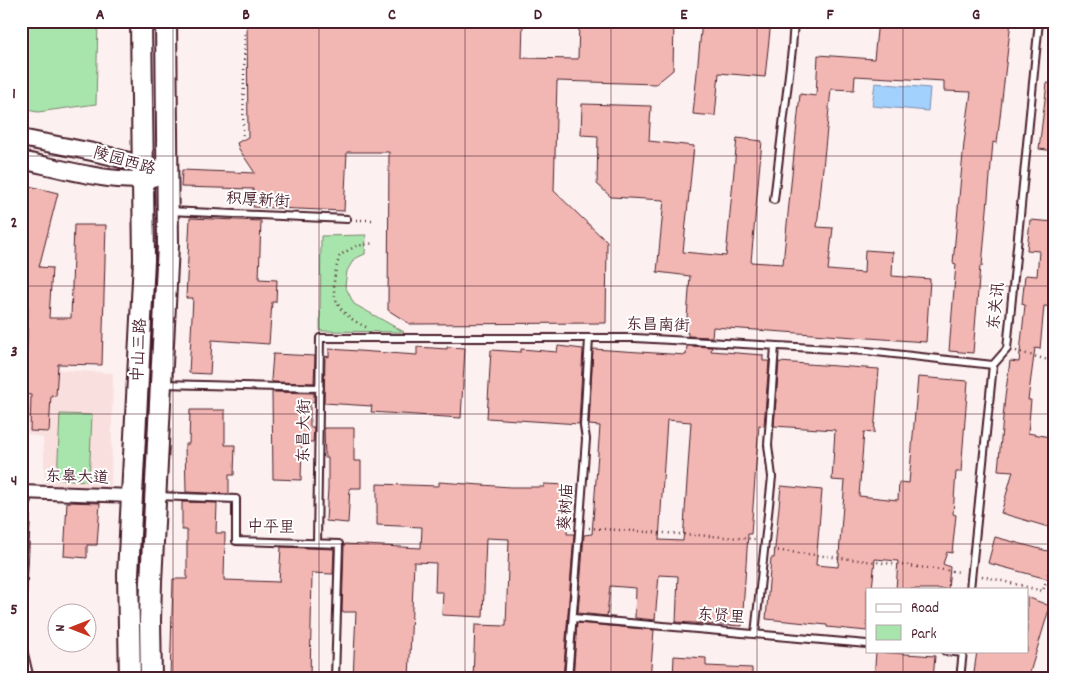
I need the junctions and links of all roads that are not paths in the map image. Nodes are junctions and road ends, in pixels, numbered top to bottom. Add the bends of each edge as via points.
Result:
1 (141, 21) edge
2 (166, 21) edge
3 (794, 21) edge
4 (1039, 21) edge
5 (21, 138) edge
6 (21, 160) edge
7 (143, 172) junction
8 (168, 175) junction
9 (774, 200) dead end
10 (168, 211) junction
11 (348, 219) road end
12 (589, 338) junction
13 (775, 346) junction
14 (993, 365) junction
15 (162, 384) junction
16 (320, 388) junction
17 (24, 492) edge
18 (132, 496) junction
19 (156, 496) junction
20 (318, 543) junction
21 (970, 588) edge
22 (573, 618) junction
23 (21, 623) edge
24 (755, 634) junction
25 (21, 641) edge
26 (866, 644) edge
27 (963, 652) edge
28 (30, 679) edge
29 (130, 679) edge
30 (151, 679) edge
31 (335, 679) edge
32 (568, 679) edge
33 (960, 679) edge

1 - 7 main road, 中山三路
2 - 8 main road, 中山三路
3 - 9 lane
4 - 14 lane, 东关讯 via 1007,349
5 - 7 street, 陵园西路 via 102,154
6 - 7 street, 陵园西路 via 100,176
7 - 8 street, 陵园西路
7 - 18 main road, 中山三路 via 143,276
8 - 10 main road, 中山三路
10 - 11 lane, 积厚新街
10 - 15 main road, 中山三路
12 - 13 lane, 东昌南街
12 - 16 lane, 东昌南街 via 320,338
12 - 22 lane, 葵树庙 via 586,439
13 - 14 lane, 东昌南街 via 867,351
13 - 24 lane via 768,445 772,477
14 - 21 lane
15 - 16 lane, 东昌大街
15 - 19 main road, 中山三路
16 - 20 lane, 东昌大街
17 - 18 street, 东皋大道
17 - 23 lane
18 - 29 main road, 中山三路 via 128,582
19 - 20 lane, 中平里 via 236,499 236,541
19 - 30 main road, 中山三路 via 150,620
20 - 31 lane, 中平里 via 339,544
22 - 24 lane, 东贤里
22 - 32 lane, 葵树庙
24 - 26 lane, 东贤里
25 - 28 lane
27 - 33 lane

